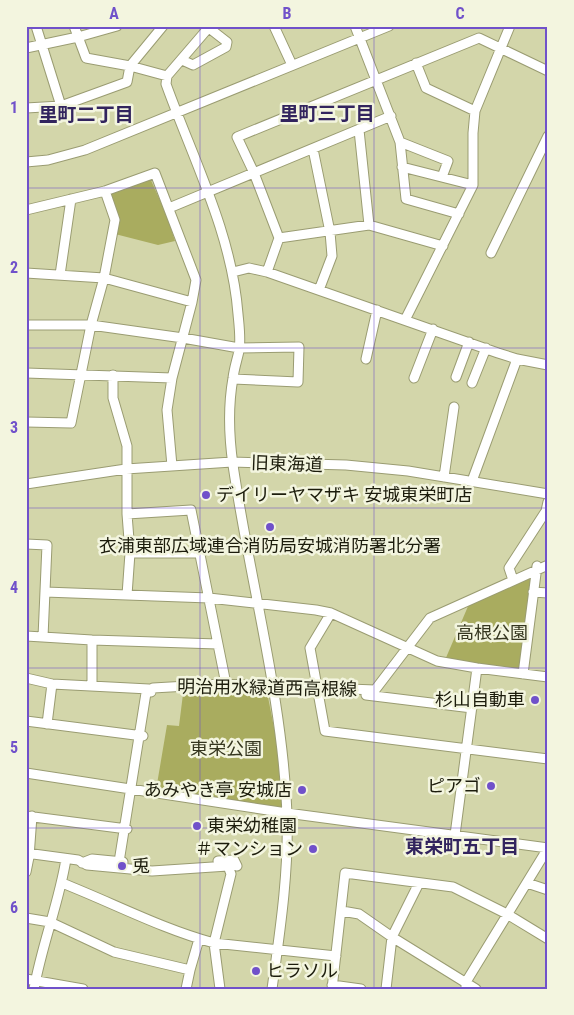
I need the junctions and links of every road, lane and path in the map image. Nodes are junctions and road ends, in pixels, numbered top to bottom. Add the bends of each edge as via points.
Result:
1 (36, 26) edge
2 (74, 26) edge
3 (117, 26) edge
4 (163, 26) edge
5 (355, 26) edge
6 (389, 26) edge
7 (510, 26) edge
8 (210, 27) edge
9 (276, 27) edge
10 (78, 37) junction
11 (360, 38) junction
12 (42, 45) junction
13 (26, 48) edge
14 (502, 48) junction
15 (182, 60) junction
16 (416, 63) junction
17 (292, 65) junction
18 (130, 66) junction
19 (548, 71) edge
20 (167, 76) junction
21 (377, 80) junction
22 (61, 106) junction
23 (26, 108) edge
24 (475, 111) junction
25 (177, 113) junction
26 (391, 116) junction
27 (358, 130) junction
28 (548, 136) edge
29 (400, 142) junction
30 (314, 149) junction
31 (26, 162) edge
32 (402, 167) junction
33 (254, 173) junction
34 (442, 177) junction
35 (473, 185) junction
36 (105, 192) junction
37 (207, 192) junction
38 (71, 199) junction
39 (169, 208) junction
40 (26, 210) edge
41 (459, 214) junction
42 (369, 225) junction
43 (330, 232) junction
44 (279, 238) junction
45 (443, 246) junction
46 (491, 253) dead end
47 (233, 272) junction
48 (267, 272) junction
49 (26, 273) edge
50 (60, 275) junction
51 (104, 278) junction
52 (319, 290) junction
53 (192, 302) junction
54 (377, 310) junction
55 (405, 320) junction
56 (26, 324) edge
57 (91, 325) junction
58 (433, 329) junction
59 (183, 338) junction
60 (469, 342) junction
61 (239, 348) junction
62 (486, 348) junction
63 (366, 359) dead end
64 (517, 359) junction
65 (548, 365) edge
66 (26, 373) edge
67 (82, 375) junction
68 (113, 375) junction
69 (456, 377) dead end
70 (172, 378) junction
71 (414, 378) dead end
72 (233, 379) junction
73 (472, 383) dead end
74 (454, 407) dead end
75 (26, 422) edge
76 (232, 462) junction
77 (172, 466) junction
78 (126, 470) junction
79 (444, 477) junction
80 (472, 481) junction
81 (26, 484) edge
82 (548, 494) edge
83 (548, 502) edge
84 (127, 514) junction
85 (26, 544) edge
86 (130, 553) junction
87 (200, 553) junction
88 (548, 563) edge
89 (537, 568) junction
90 (512, 577) junction
91 (45, 592) junction
92 (533, 592) junction
93 (548, 593) edge
94 (127, 595) junction
95 (209, 598) junction
96 (259, 603) junction
97 (331, 613) junction
98 (26, 636) edge
99 (42, 637) junction
100 (92, 640) junction
101 (218, 644) junction
102 (405, 648) junction
103 (477, 668) junction
104 (522, 674) junction
105 (548, 677) edge
106 (26, 678) edge
107 (52, 684) junction
108 (92, 686) junction
109 (227, 687) junction
110 (275, 689) junction
111 (316, 691) junction
112 (151, 692) junction
113 (368, 693) junction
114 (472, 708) junction
115 (26, 721) edge
116 (47, 724) junction
117 (141, 736) junction
118 (467, 749) junction
119 (548, 759) edge
120 (26, 773) edge
121 (132, 789) junction
122 (287, 813) junction
123 (29, 816) edge
124 (123, 829) junction
125 (455, 835) junction
126 (28, 856) edge
127 (66, 860) junction
128 (119, 862) junction
129 (83, 863) junction
130 (233, 866) junction
131 (26, 872) edge
132 (62, 883) junction
133 (419, 883) junction
134 (527, 883) junction
135 (548, 890) edge
136 (342, 911) junction
137 (508, 914) junction
138 (26, 918) edge
139 (50, 922) junction
140 (392, 937) junction
141 (199, 939) junction
142 (548, 939) edge
143 (214, 943) junction
144 (277, 950) junction
145 (336, 956) junction
146 (190, 970) junction
147 (32, 983) edge
148 (466, 985) edge
149 (332, 987) edge
150 (83, 989) edge
151 (186, 989) edge
152 (220, 989) edge
153 (272, 989) edge
154 (361, 989) edge
155 (386, 989) edge
156 (476, 989) edge

1 - 12 street
2 - 10 street
3 - 10 street
4 - 18 street
5 - 11 street
6 - 11 street
7 - 14 street
8 - 15 street
8 - 15 street via 226,42 226,47 193,65
9 - 17 street
10 - 12 street
10 - 18 street via 86,58
11 - 17 street
11 - 21 street
12 - 13 street
12 - 22 street
14 - 16 street via 479,38
14 - 19 street
14 - 24 street
15 - 20 street
16 - 21 street
16 - 24 street via 426,88
17 - 25 street
18 - 20 street
18 - 22 street via 128,82
20 - 25 street via 166,84
21 - 26 street
21 - 33 street via 237,138
22 - 23 street
24 - 35 street
25 - 31 street via 85,150
25 - 37 street
26 - 27 street
26 - 29 street
27 - 30 street
27 - 42 street
28 - 46 street
29 - 32 street
29 - 34 street via 448,161
30 - 33 street
30 - 43 street
32 - 34 street
32 - 41 street via 406,199
33 - 37 street
33 - 44 street
34 - 35 street
35 - 41 street
36 - 38 street
36 - 39 street via 155,173
36 - 51 street via 116,220
37 - 39 street
37 - 47 street
38 - 40 street
38 - 50 street
39 - 53 street via 196,280
41 - 45 street
42 - 43 street
42 - 45 street
43 - 44 street
43 - 52 street via 332,256
44 - 48 street
45 - 55 street
47 - 48 street via 249,268
47 - 61 street via 239,316
48 - 52 street
49 - 50 street
50 - 51 street
51 - 53 street
51 - 57 street
52 - 54 street
53 - 59 street
54 - 55 street
54 - 63 street
55 - 58 street
56 - 57 street
57 - 59 street
57 - 67 street
58 - 60 street
58 - 71 street
59 - 61 street
59 - 70 street
60 - 62 street
60 - 69 street
61 - 72 street
61 - 72 street via 299,347 298,382
62 - 64 street
62 - 73 street
64 - 65 street
64 - 80 street
66 - 67 street
67 - 68 street
67 - 75 street via 71,423
68 - 70 street
68 - 78 street via 113,398 127,446
70 - 77 street via 167,410
72 - 76 street via 229,419
74 - 79 street
76 - 77 street, 旧東海道
76 - 79 street, 旧東海道 via 346,465
76 - 96 street
77 - 78 street, 旧東海道
78 - 81 street, 旧東海道
78 - 84 street
79 - 80 street, 旧東海道
80 - 82 street, 旧東海道
83 - 90 street via 546,512 509,568
84 - 86 street
84 - 87 street via 191,510
85 - 91 street via 47,545
86 - 87 street
86 - 94 street
87 - 95 street
88 - 89 street
89 - 90 street
89 - 92 street
89 - 102 street via 430,618
90 - 102 street via 428,615
91 - 94 street
91 - 99 street
92 - 93 street
92 - 104 street
94 - 95 street
95 - 96 street
95 - 101 street
96 - 97 street
96 - 110 street
97 - 102 street
97 - 111 street via 310,648
98 - 99 street
99 - 100 street
100 - 101 street
100 - 108 street
101 - 109 street
102 - 103 street via 437,661
102 - 113 street
103 - 104 street
103 - 114 street
104 - 105 street
106 - 107 street, 明治用水緑道西高根線
107 - 108 street, 明治用水緑道西高根線
107 - 116 street
108 - 112 street, 明治用水緑道西高根線
109 - 110 street, 明治用水緑道西高根線
109 - 112 street, 明治用水緑道西高根線 via 153,688
110 - 111 street, 明治用水緑道西高根線
110 - 122 street
111 - 113 street, 明治用水緑道西高根線
111 - 118 street via 325,731
112 - 117 street via 146,693
113 - 114 street, 明治用水緑道西高根線
114 - 118 street
115 - 116 street
116 - 117 street
117 - 121 street
118 - 119 street
118 - 125 street
120 - 121 street
121 - 122 street
121 - 124 street
122 - 125 street
122 - 144 street via 287,868
123 - 124 street
123 - 126 street
124 - 128 street
125 - 134 street via 548,848
126 - 127 street
126 - 131 street
127 - 129 street
127 - 132 street
128 - 129 street via 92,859
128 - 130 street via 153,865 234,860
129 - 130 street via 152,871
130 - 143 street
132 - 139 street
132 - 141 street
133 - 136 street via 345,873
133 - 137 street via 453,887
133 - 140 street
134 - 135 street
134 - 137 street
136 - 140 street via 359,914
136 - 145 street
137 - 142 street
137 - 148 street
138 - 139 street
139 - 146 street via 114,952
139 - 147 street
140 - 148 street
140 - 155 street
141 - 143 street
141 - 146 street
143 - 144 street
143 - 152 street
144 - 145 street
144 - 153 street
145 - 149 street
146 - 151 street
147 - 150 street
148 - 156 street
149 - 154 street

